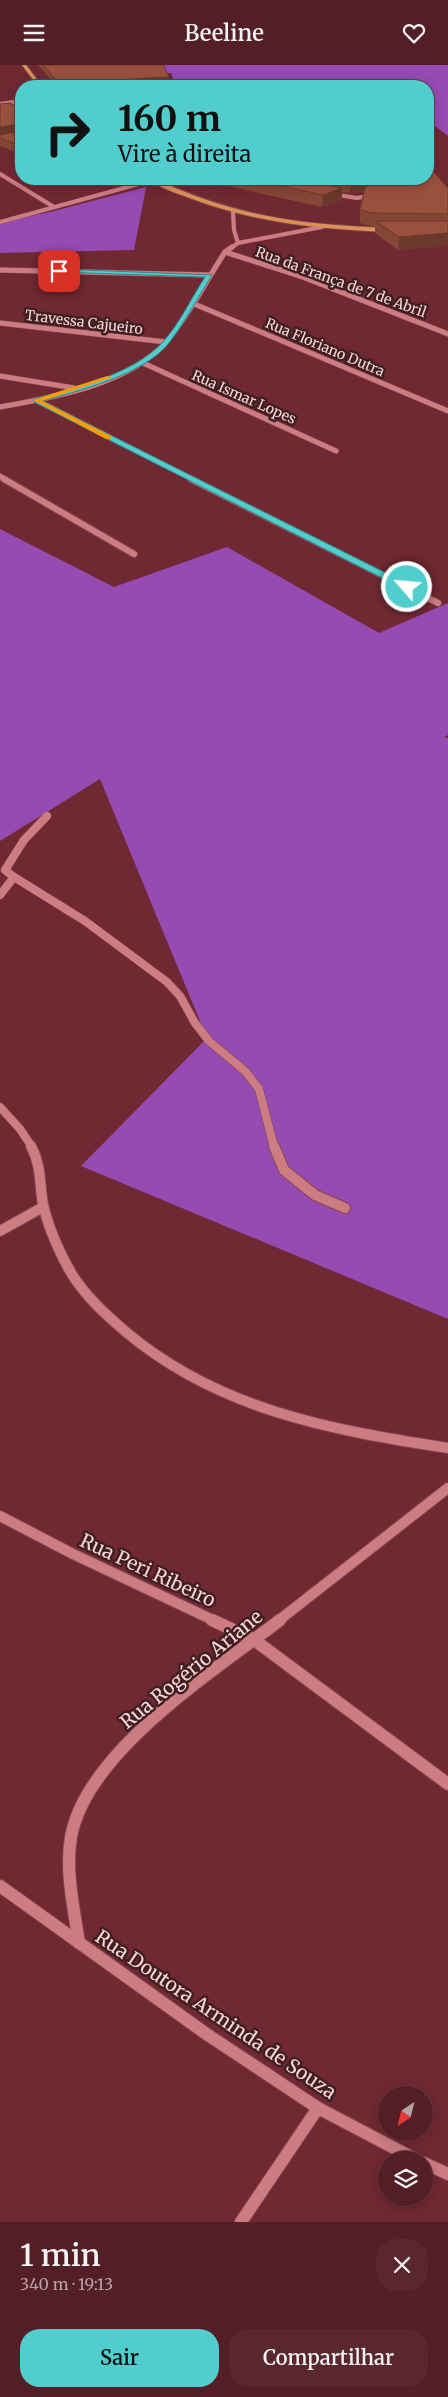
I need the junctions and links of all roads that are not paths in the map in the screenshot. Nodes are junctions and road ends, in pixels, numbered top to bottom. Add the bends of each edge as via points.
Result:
1 (24, 65) edge
2 (35, 80) edge
3 (15, 102) edge
4 (0, 104) edge
5 (1, 175) edge
6 (15, 183) edge
7 (18, 185) edge
8 (131, 185) edge
9 (164, 185) edge
10 (374, 189) edge
11 (322, 191) edge
12 (54, 207) junction
13 (233, 212) junction
14 (0, 222) edge
15 (322, 227) junction
16 (402, 230) edge
17 (238, 243) junction
18 (225, 252) junction
19 (0, 270) edge
20 (209, 275) junction
21 (192, 303) junction
22 (0, 323) edge
23 (448, 334) edge
24 (166, 343) junction
25 (142, 363) junction
26 (0, 375) edge
27 (79, 388) junction
28 (36, 400) junction
29 (0, 407) edge
30 (448, 411) edge
31 (336, 451) dead end
32 (0, 476) edge
33 (134, 555) dead end
34 (438, 603) dead end
35 (47, 816) dead end
36 (14, 877) junction
37 (0, 895) edge
38 (0, 1107) edge
39 (43, 1207) junction
40 (345, 1208) dead end
41 (0, 1231) edge
42 (448, 1447) edge
43 (448, 1488) edge
44 (0, 1516) edge
45 (253, 1639) junction
46 (448, 1784) edge
47 (0, 1886) edge
48 (79, 1943) junction
49 (318, 2108) junction
50 (400, 2151) edge
51 (433, 2167) edge
52 (448, 2174) edge
53 (242, 2222) edge

1 - 2 main road
3 - 4 street
5 - 6 street
7 - 12 street
8 - 12 street
9 - 13 main road via 202,203
10 - 11 street via 376,193 357,198
12 - 14 street
13 - 15 main road
13 - 17 street
15 - 16 main road
15 - 17 street
17 - 18 street
18 - 20 street
18 - 23 street, Rua da França de 7 de Abril via 300,276
19 - 20 street
20 - 21 street
21 - 24 street
21 - 30 street, Rua Floriano Dutra
22 - 24 street, Travessa Cajueiro
24 - 25 street
25 - 27 street
25 - 31 street, Rua Ismar Lopes
26 - 27 street
27 - 28 street
28 - 29 street
28 - 34 street
32 - 33 street
35 - 36 street via 24,840 5,869
36 - 37 street
36 - 40 street via 85,921 167,982 210,1041 246,1072 259,1089 270,1137 284,1170 315,1195
38 - 39 street via 17,1124 34,1149
39 - 41 street
39 - 42 street via 70,1270 94,1303 130,1338 173,1368 229,1398 305,1423
43 - 45 street, Rua Rogério Ariane
44 - 45 street, Rua Peri Ribeiro
45 - 46 street, Rua Peri Ribeiro
45 - 48 street, Rua Rogério Ariane via 154,1717 117,1753 88,1792 71,1837 70,1877
47 - 48 street, Rua Doutora Arminda de Souza
48 - 49 street, Rua Doutora Arminda de Souza
49 - 50 street, Rua Doutora Arminda de Souza
49 - 53 street
51 - 52 street

